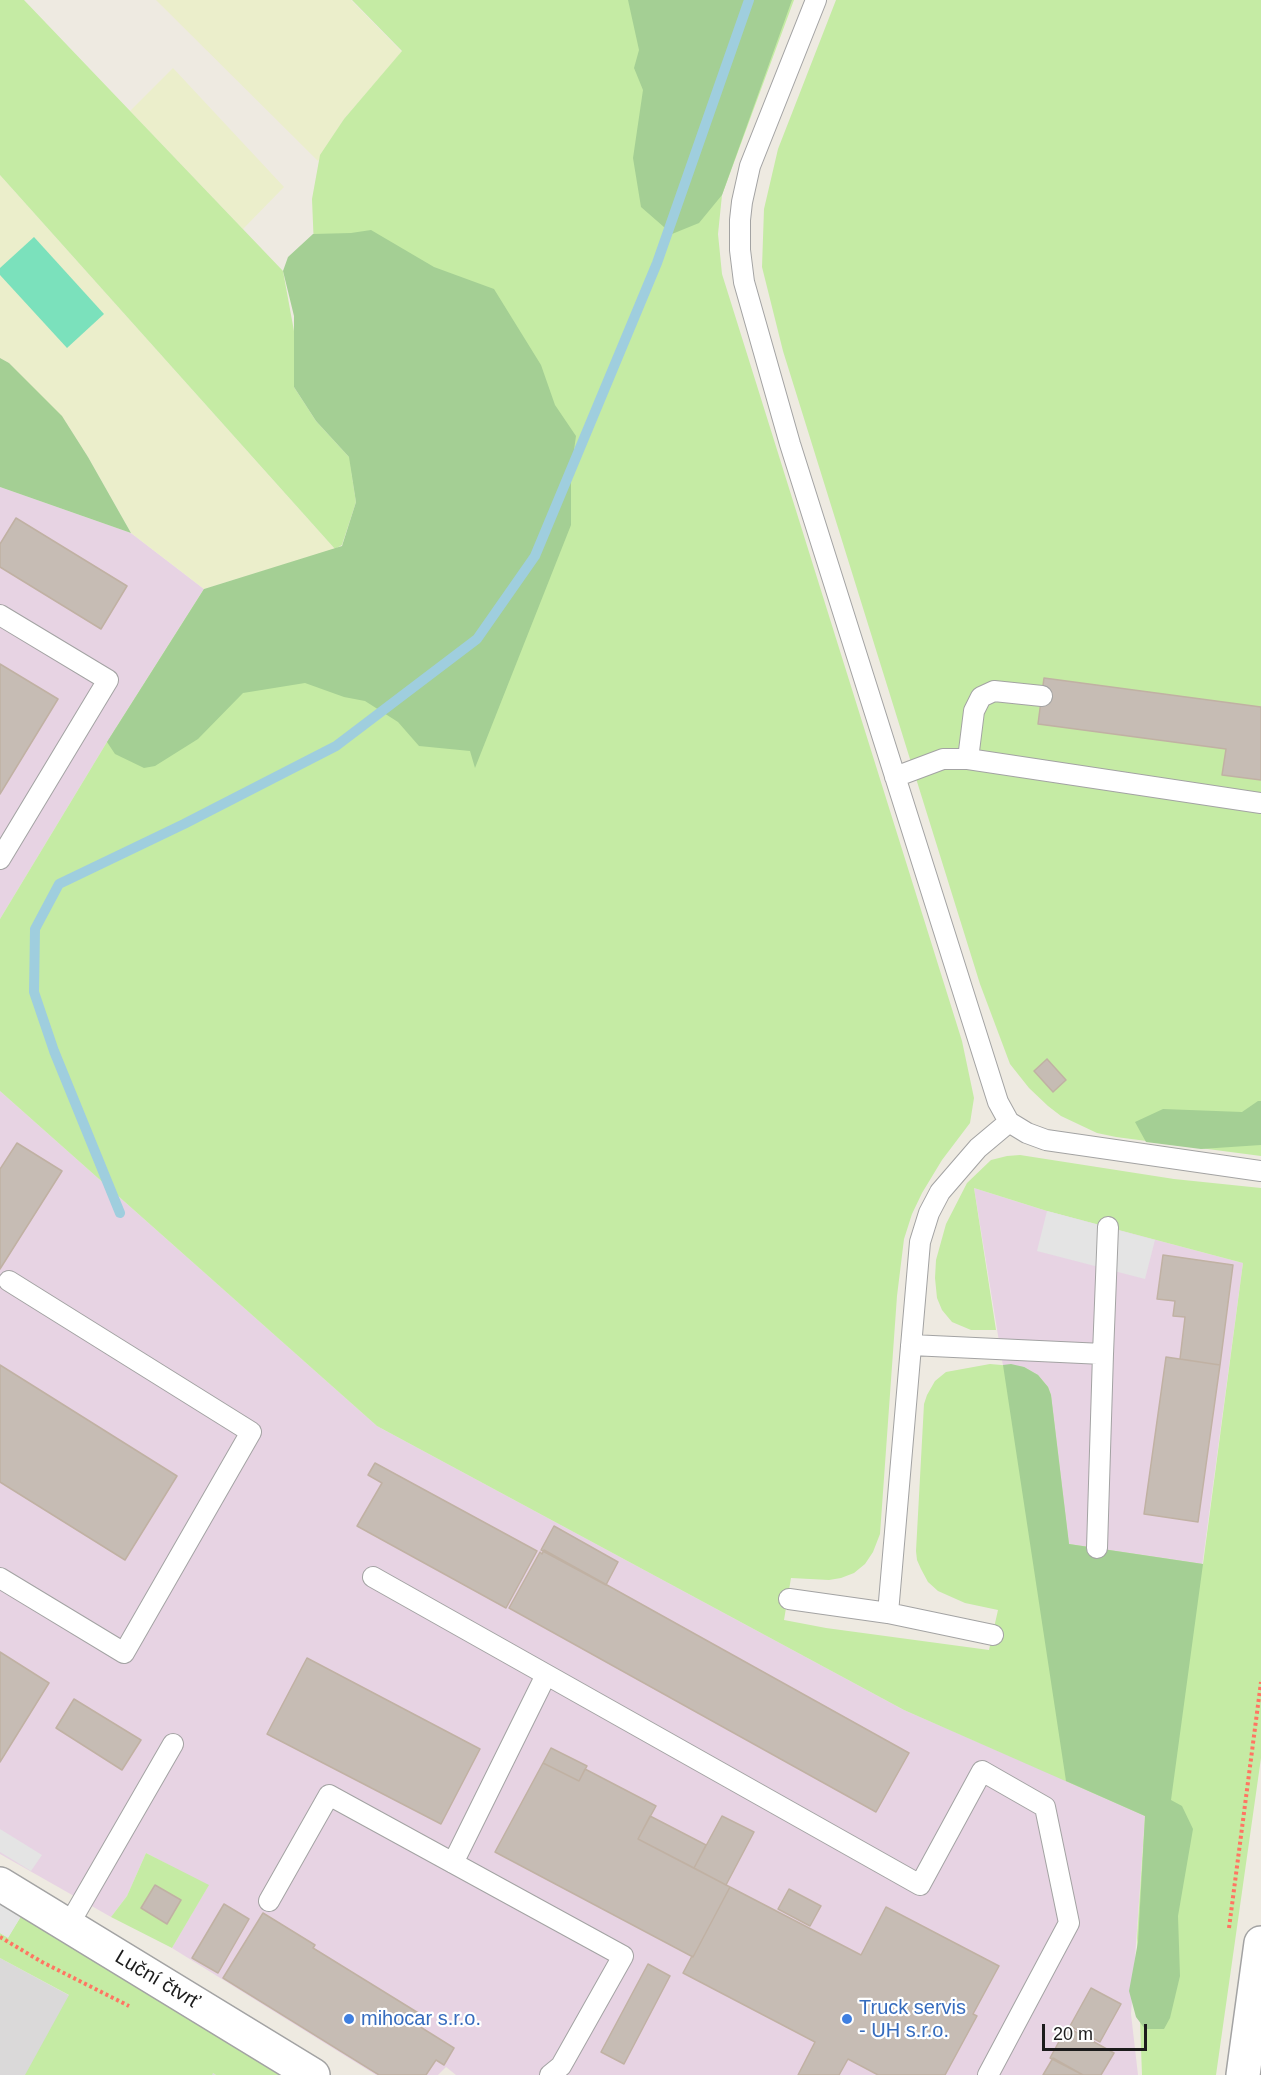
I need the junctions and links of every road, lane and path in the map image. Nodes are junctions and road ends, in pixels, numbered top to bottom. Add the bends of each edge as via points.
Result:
1 (816, 0) edge
2 (0, 615) edge
3 (1042, 696) dead end
4 (968, 759) junction
5 (895, 777) junction
6 (1261, 803) edge
7 (0, 859) edge
8 (1009, 1122) junction
9 (1261, 1170) edge
10 (1108, 1227) dead end
11 (9, 1281) dead end
12 (911, 1345) junction
13 (1103, 1354) junction
14 (1096, 1548) dead end
15 (373, 1577) dead end
16 (0, 1578) edge
17 (789, 1599) dead end
18 (888, 1613) junction
19 (993, 1635) dead end
20 (546, 1675) junction
21 (1261, 1682) edge
22 (173, 1744) dead end
23 (453, 1863) junction
24 (0, 1884) edge
25 (269, 1901) dead end
26 (68, 1926) junction
27 (1228, 1936) dead end
28 (1261, 1942) edge
29 (562, 2072) edge
30 (313, 2075) edge
31 (988, 2075) edge
32 (1243, 2075) edge

1 - 5 lane via 750,166 742,202 740,250 753,319
2 - 7 lane via 108,680
3 - 4 lane via 994,691 981,697 974,711
4 - 5 lane via 943,759
4 - 6 lane
5 - 8 lane via 998,1102
8 - 9 lane via 1046,1140
8 - 12 lane via 978,1148 940,1192 929,1213 920,1242
10 - 13 lane
11 - 16 lane via 251,1432 124,1653
12 - 13 lane
12 - 18 lane
13 - 14 lane
15 - 20 lane
17 - 18 lane
18 - 19 lane
20 - 23 lane
20 - 31 lane via 920,1885 982,1771 1045,1807 1069,1923
21 - 27 path
22 - 26 lane
23 - 25 lane via 329,1795
23 - 29 lane via 623,1956
24 - 26 street, Luční čtvrť
26 - 30 street, Luční čtvrť
28 - 32 street

